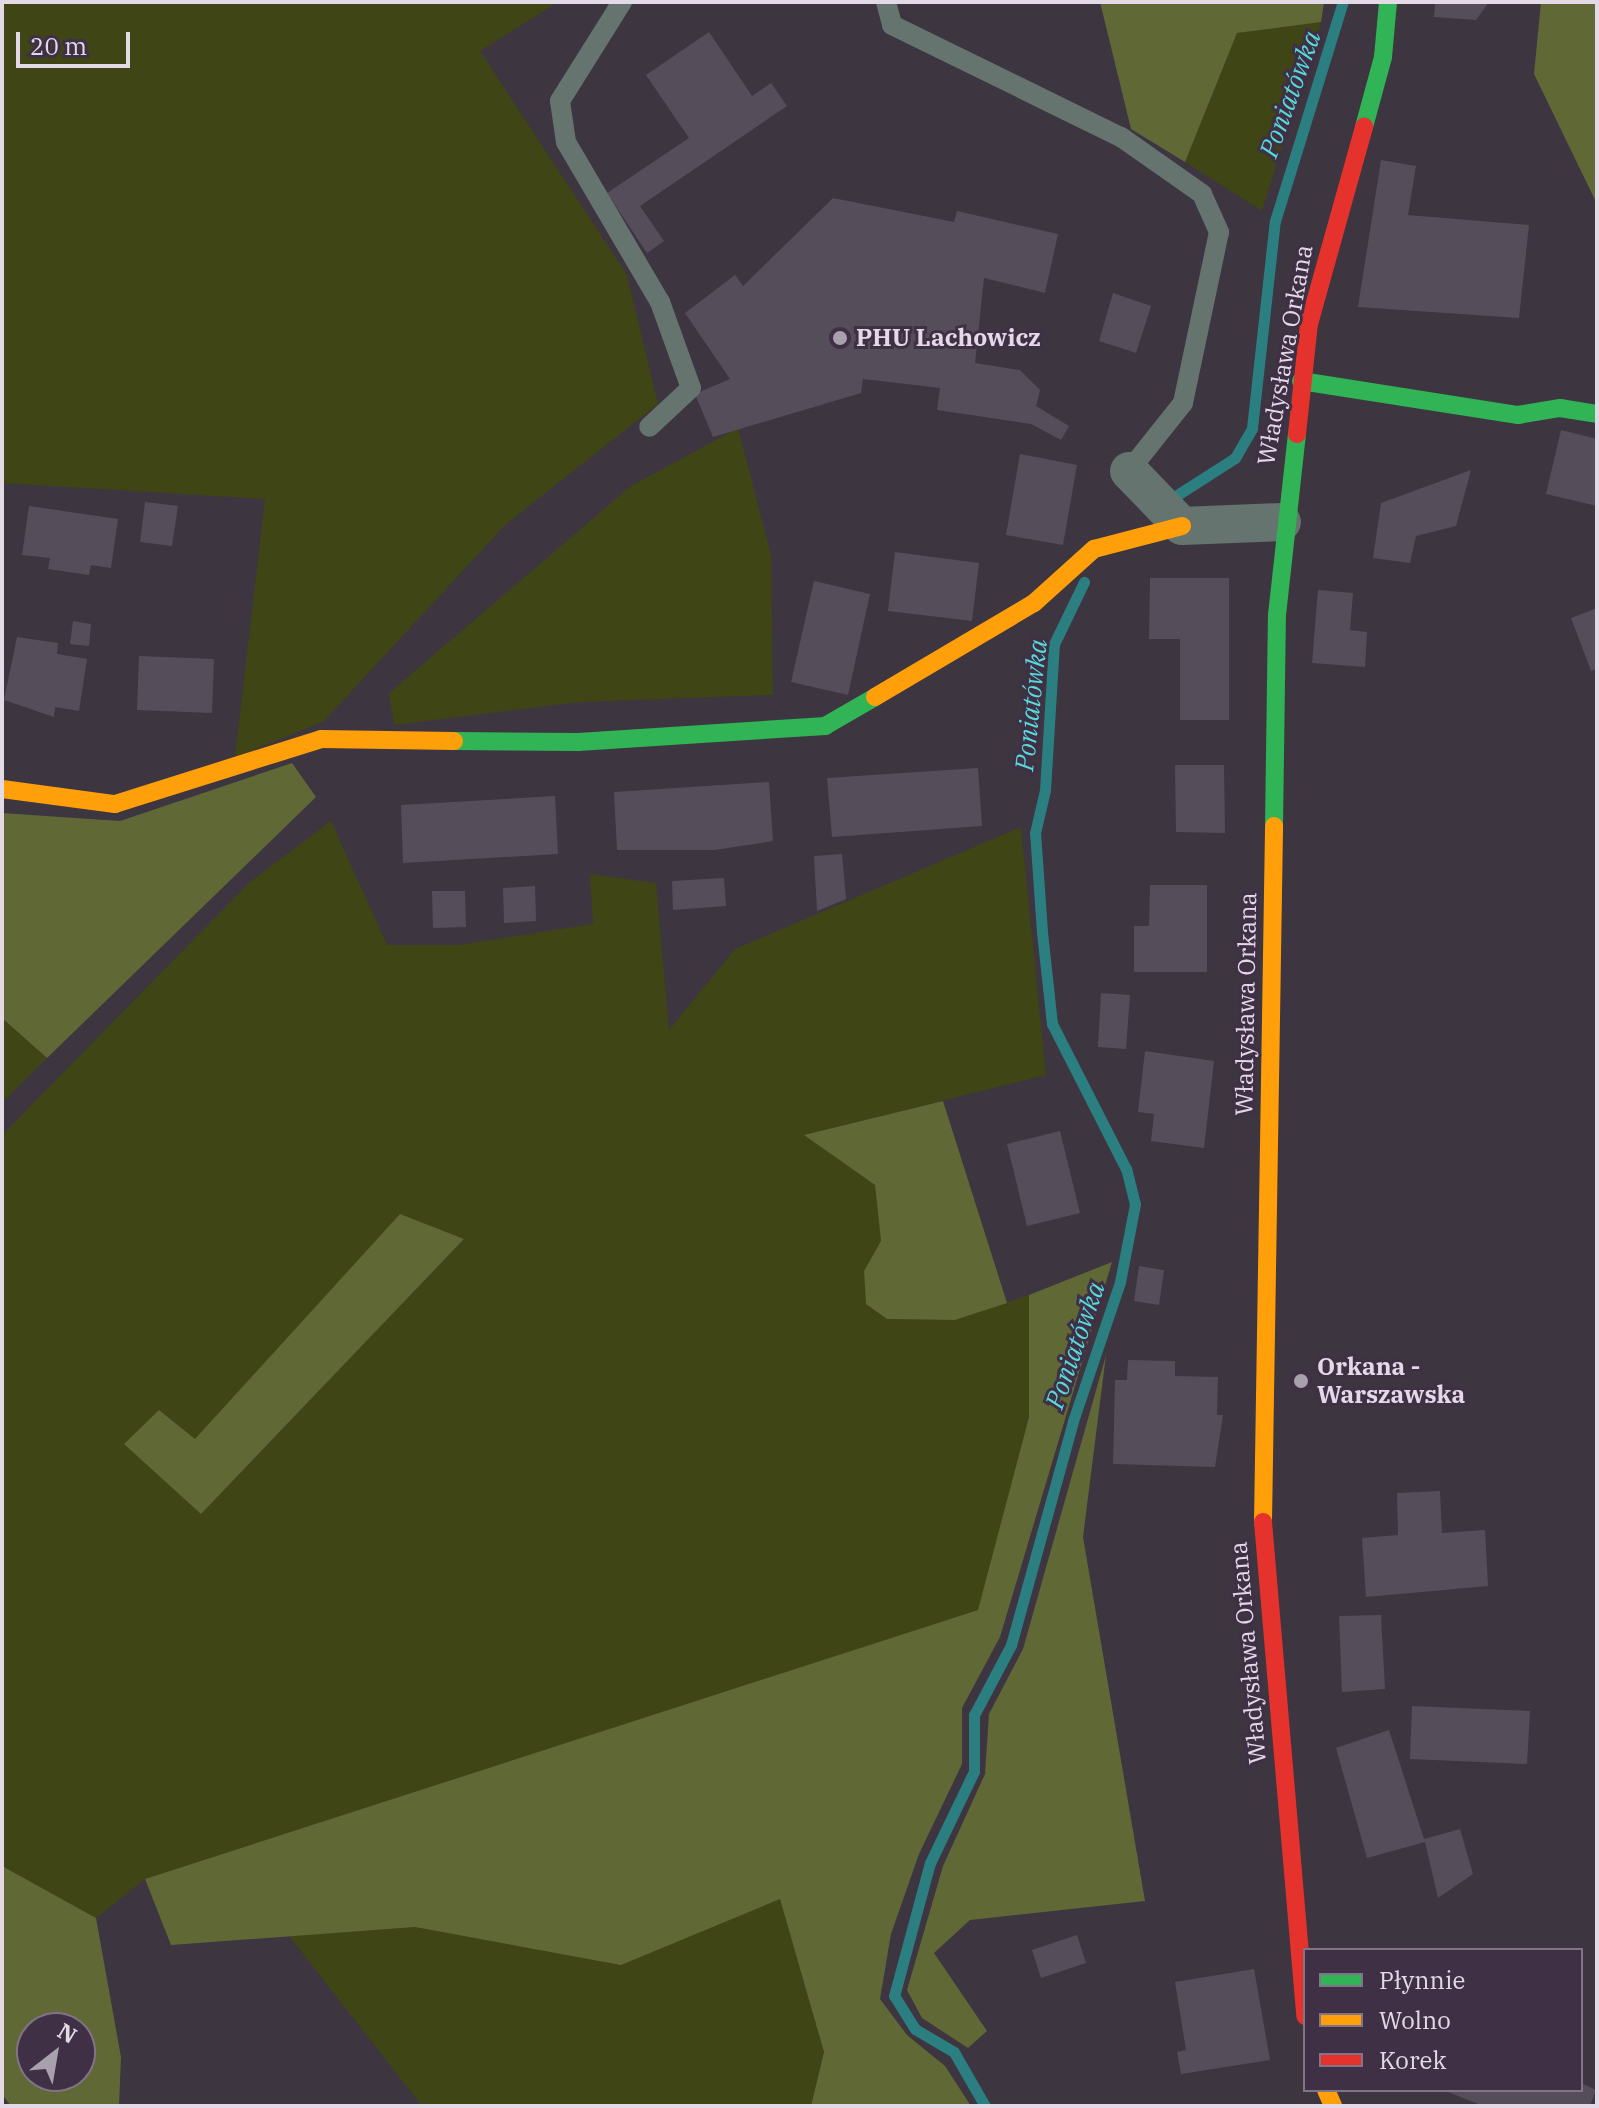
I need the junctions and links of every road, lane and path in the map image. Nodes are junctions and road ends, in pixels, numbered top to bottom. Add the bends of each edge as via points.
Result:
1 (622, 2) edge
2 (886, 2) edge
3 (1388, 2) edge
4 (1301, 381) junction
5 (1597, 414) edge
6 (649, 427) dead end
7 (1129, 471) joint
8 (1282, 522) junction
9 (1182, 526) junction
10 (2, 789) edge
11 (1303, 1995) edge

1 - 6 lane via 560,101 566,142 660,302 691,388
2 - 7 lane via 892,25 1121,137 1202,194 1219,232 1183,403
3 - 4 street, Władysława Orkana via 1383,57 1331,228
4 - 5 street via 1518,415 1560,408
4 - 8 street, Władysława Orkana
7 - 9 street
8 - 9 street
8 - 11 street, Władysława Orkana via 1262,1566
9 - 10 street via 1094,549 1034,603 825,726 578,742 321,739 115,804

